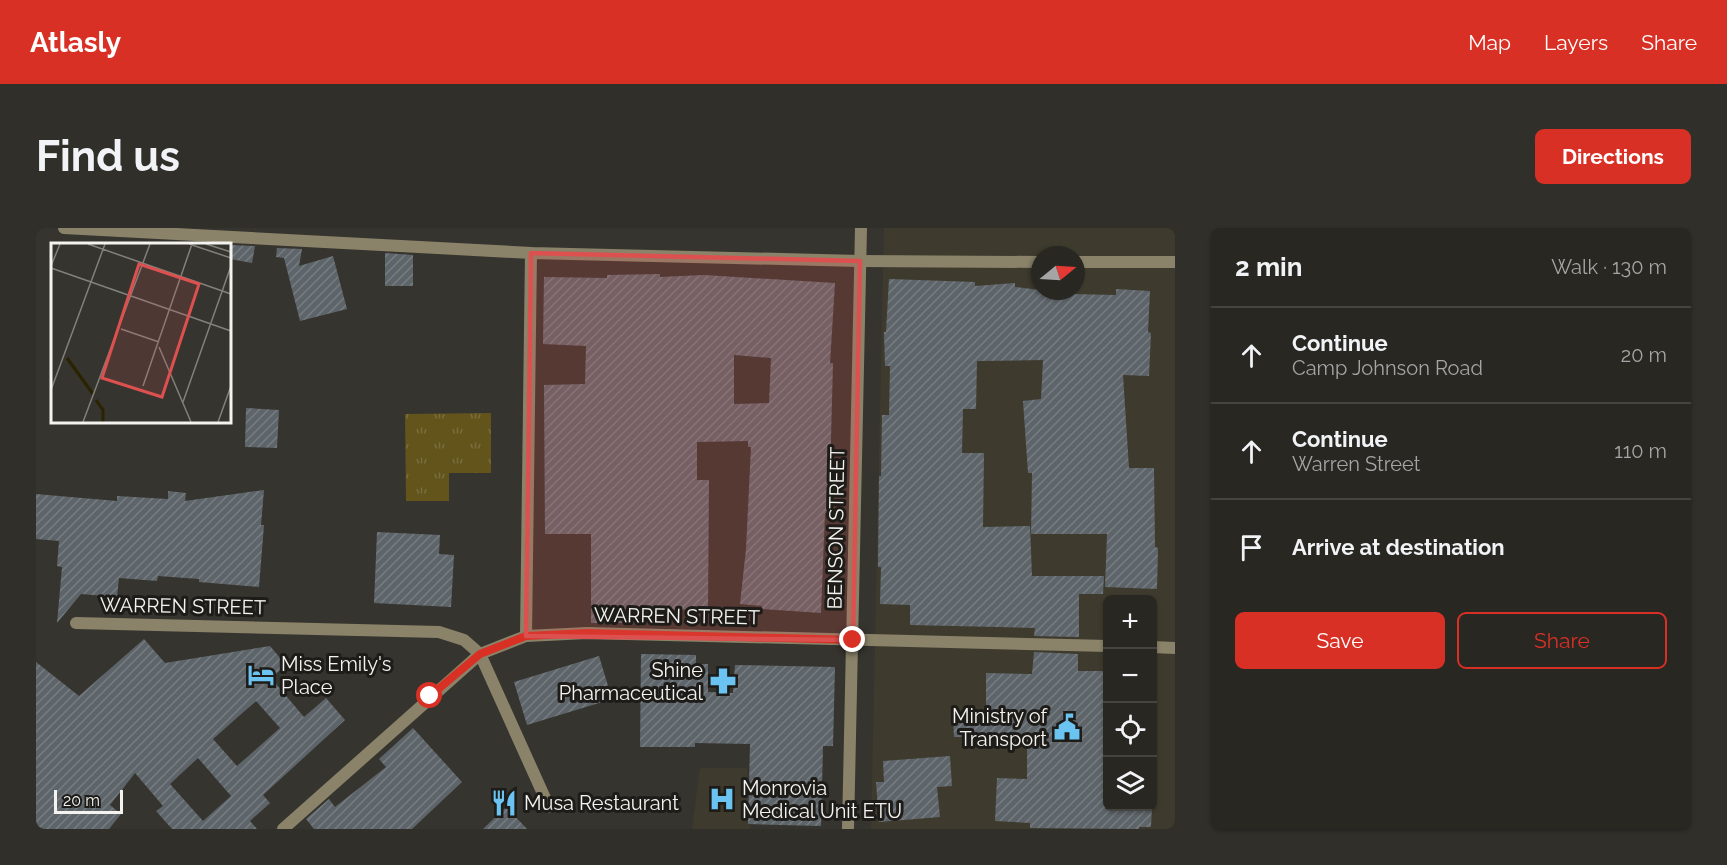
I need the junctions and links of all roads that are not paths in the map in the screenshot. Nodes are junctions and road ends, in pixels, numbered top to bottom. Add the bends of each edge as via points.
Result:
1 (64, 228) edge
2 (861, 228) edge
3 (531, 253) junction
4 (860, 261) junction
5 (1031, 262) edge
6 (1085, 262) edge
7 (1175, 262) edge
8 (76, 623) dead end
9 (526, 636) junction
10 (853, 640) junction
11 (1103, 646) edge
12 (1157, 647) edge
13 (1175, 648) edge
14 (480, 654) junction
15 (549, 807) dead end
16 (283, 829) edge
17 (848, 829) edge

1 - 3 street
2 - 4 street, BENSON STREET
3 - 4 street
3 - 9 street
4 - 5 street
4 - 10 street, BENSON STREET
6 - 7 street
8 - 14 street, WARREN STREET via 439,632 464,640
9 - 10 street, WARREN STREET via 587,633
9 - 14 street, WARREN STREET
10 - 11 street, WARREN STREET
10 - 17 street, BENSON STREET
12 - 13 street
14 - 15 street
14 - 16 street

